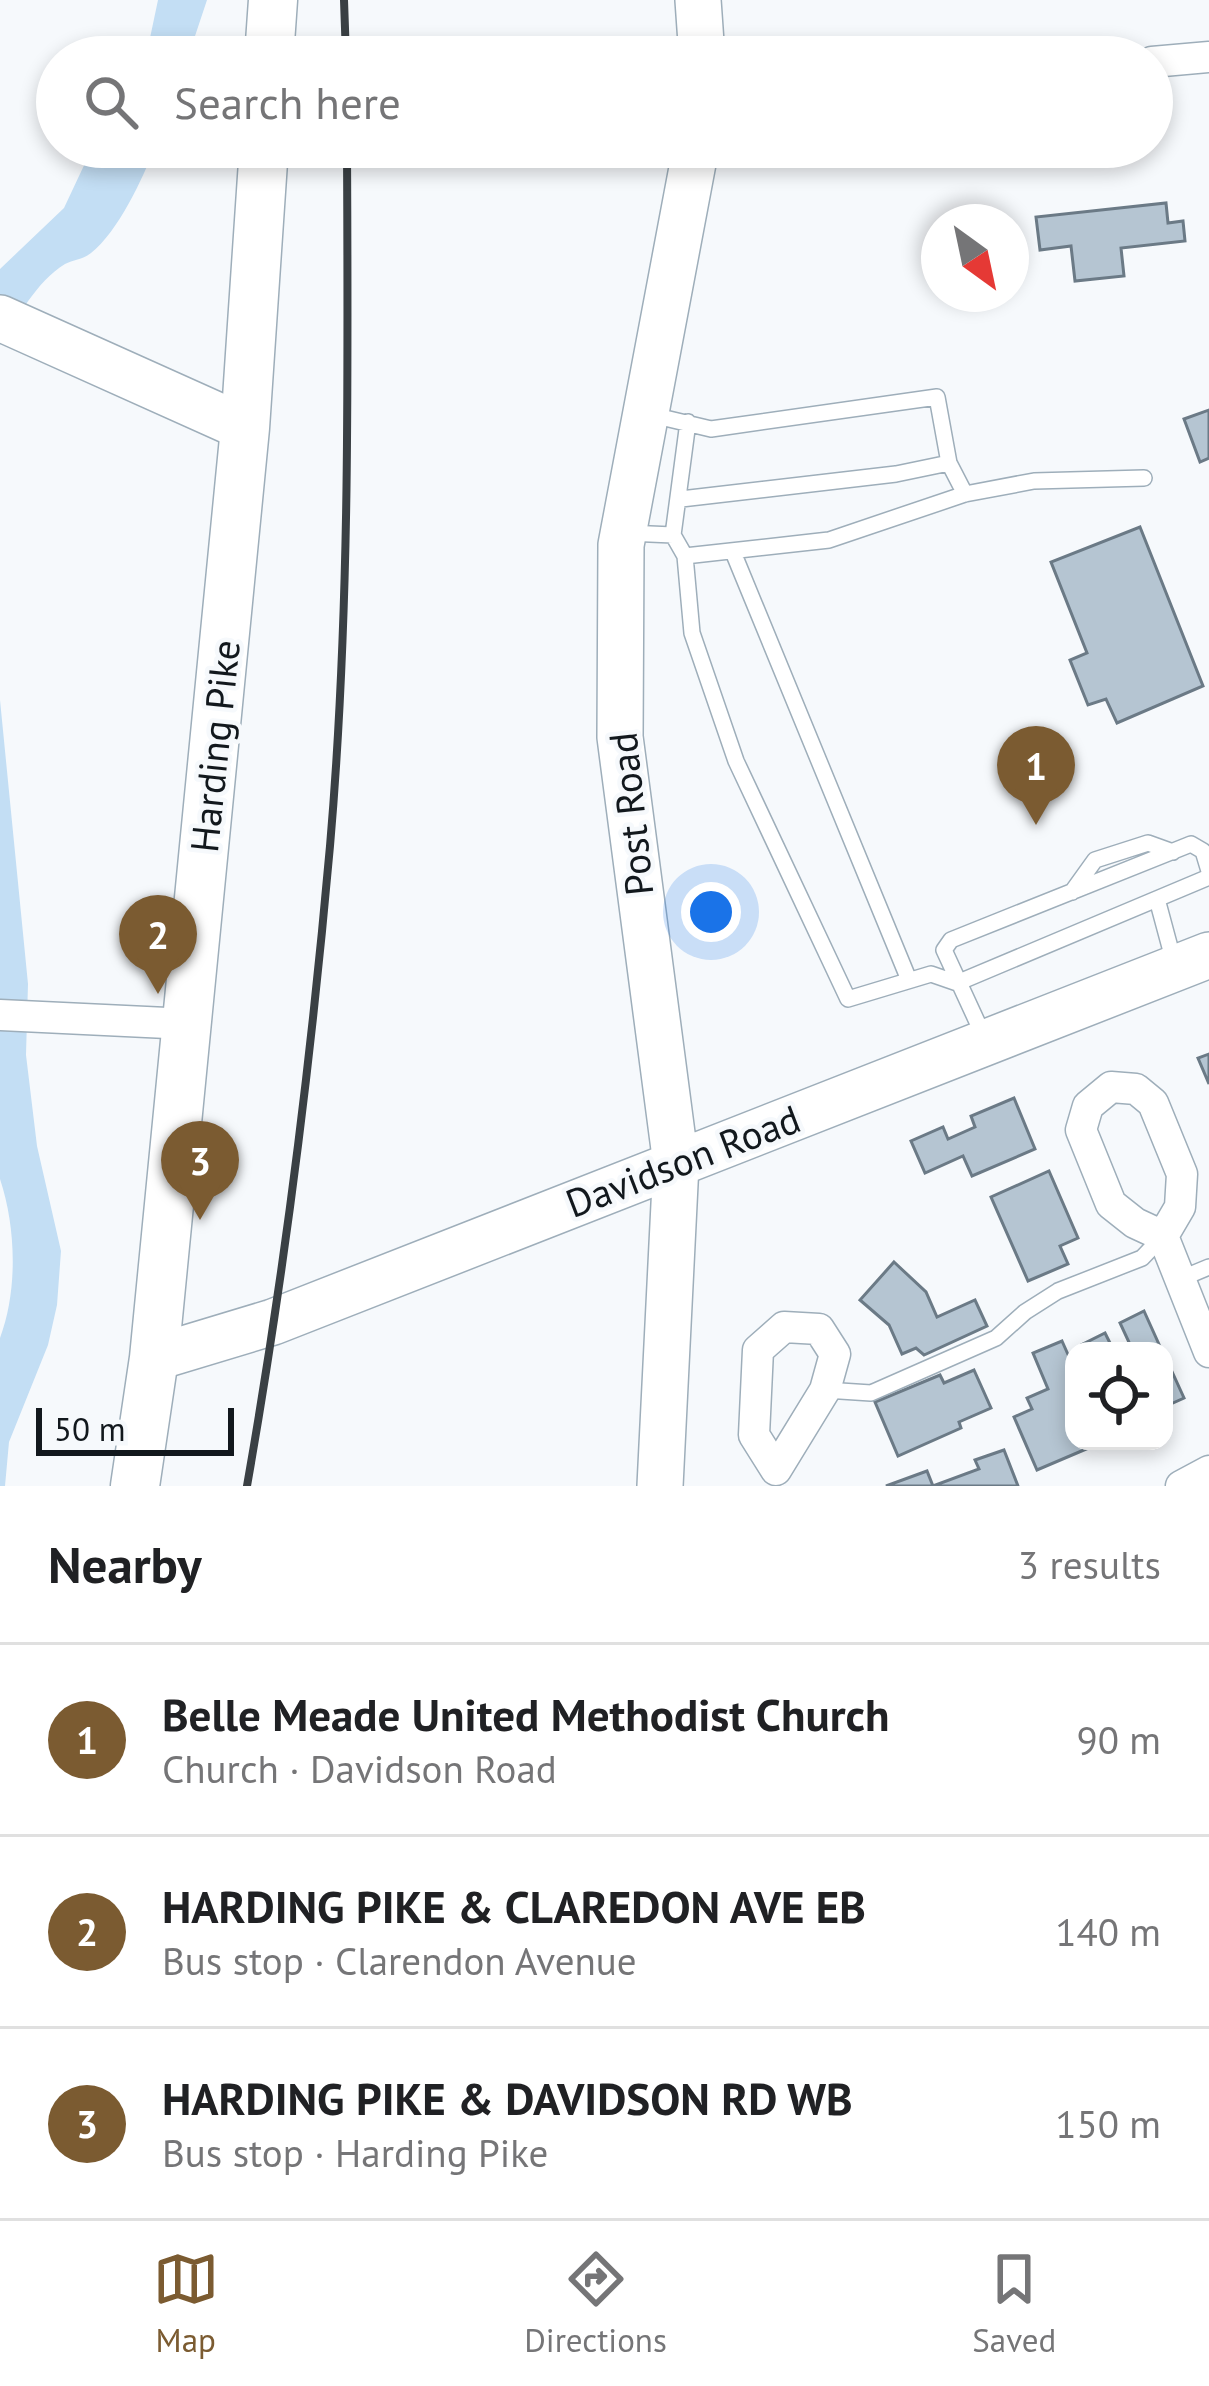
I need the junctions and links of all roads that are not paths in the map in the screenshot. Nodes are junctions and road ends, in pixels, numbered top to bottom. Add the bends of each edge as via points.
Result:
1 (273, 0) edge
2 (698, 0) edge
3 (270, 36) edge
4 (701, 36) edge
5 (1209, 57) edge
6 (1173, 60) edge
7 (263, 168) edge
8 (694, 168) edge
9 (11, 322) edge
10 (667, 417) junction
11 (245, 428) junction
12 (949, 464) junction
13 (1144, 478) dead end
14 (965, 494) junction
15 (681, 499) junction
16 (623, 533) junction
17 (673, 536) junction
18 (733, 552) junction
19 (685, 556) junction
20 (1209, 874) edge
21 (1157, 899) junction
22 (1192, 962) edge
23 (909, 980) junction
24 (957, 983) junction
25 (0, 1016) edge
26 (188, 1024) junction
27 (986, 1042) junction
28 (676, 1164) junction
29 (1163, 1236) junction
30 (1195, 1273) edge
31 (1209, 1352) edge
32 (154, 1358) junction
33 (825, 1390) junction
34 (779, 1478) edge
35 (135, 1486) edge
36 (660, 1486) edge

1 - 3 main road
2 - 4 street
5 - 6 street
7 - 11 main road, Harding Pike
8 - 10 street, Post Road
9 - 11 street
10 - 12 lane via 711,429 937,397
10 - 15 lane
10 - 16 street, Post Road
11 - 26 main road, Harding Pike
12 - 14 lane
12 - 15 lane
13 - 14 lane via 1034,481
14 - 18 lane via 829,540
15 - 17 lane
16 - 17 lane
16 - 28 street, Post Road via 620,737
17 - 19 lane
18 - 19 lane
18 - 23 lane
19 - 23 lane via 692,633 736,761 848,999
20 - 21 lane
20 - 24 lane via 1196,844 951,940 944,950
21 - 22 lane
21 - 24 lane
22 - 27 street, Davidson Road
23 - 24 lane via 932,974
24 - 27 lane
25 - 26 street
26 - 32 main road, Harding Pike
27 - 28 street, Davidson Road
28 - 32 street, Davidson Road via 273,1322
28 - 36 street, Post Road
29 - 29 street via 1180,1207 1182,1174 1154,1103 1136,1089 1111,1087 1088,1106 1082,1130 1111,1204
29 - 30 street
29 - 33 lane via 1142,1258 1058,1292 996,1338 871,1393
30 - 31 street
32 - 35 main road, Harding Pike
33 - 34 street
33 - 34 street via 836,1354 819,1329 784,1327 758,1351 754,1436

